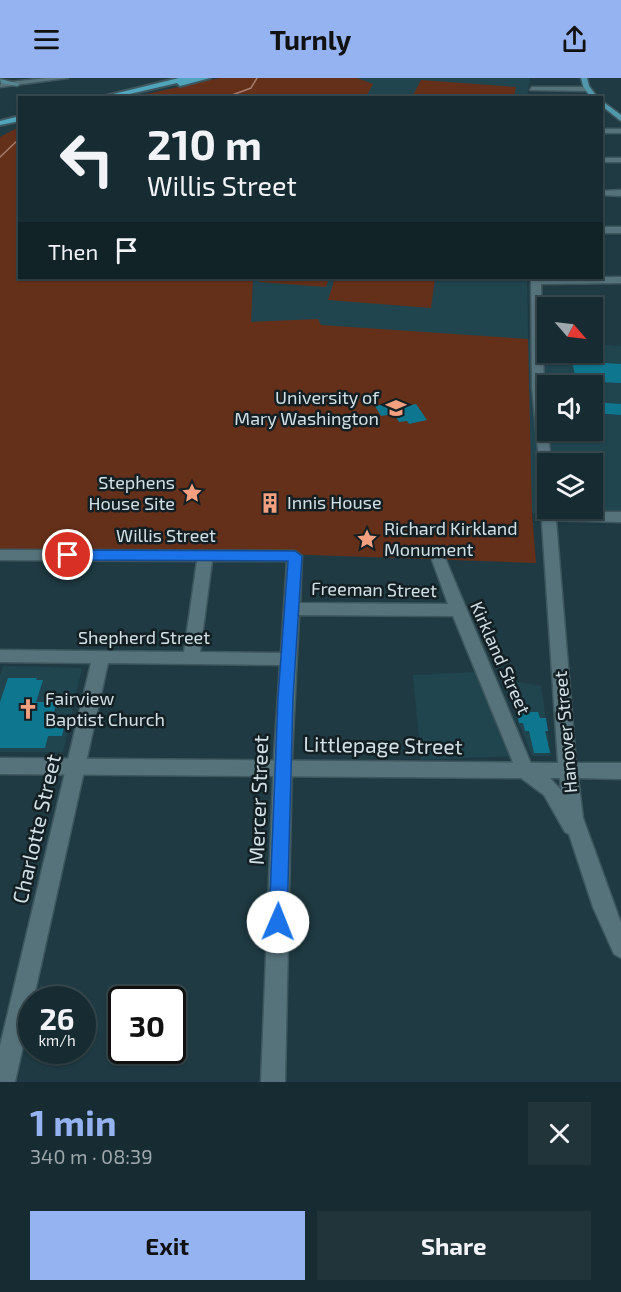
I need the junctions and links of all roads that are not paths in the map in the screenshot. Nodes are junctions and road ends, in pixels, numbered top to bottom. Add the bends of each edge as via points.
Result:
1 (65, 78) edge
2 (189, 78) edge
3 (206, 78) edge
4 (584, 78) edge
5 (542, 80) dead end
6 (0, 84) edge
7 (588, 89) junction
8 (532, 93) edge
9 (109, 96) edge
10 (127, 96) edge
11 (593, 96) edge
12 (603, 104) edge
13 (0, 116) edge
14 (18, 116) edge
15 (18, 117) edge
16 (621, 119) edge
17 (0, 123) edge
18 (18, 124) edge
19 (0, 128) edge
20 (621, 131) edge
21 (603, 132) edge
22 (603, 160) edge
23 (621, 160) edge
24 (603, 193) edge
25 (621, 193) edge
26 (621, 230) edge
27 (603, 231) edge
28 (536, 279) edge
29 (621, 280) edge
30 (544, 453) edge
31 (603, 516) edge
32 (621, 517) edge
33 (549, 519) edge
34 (0, 555) edge
35 (205, 556) junction
36 (295, 556) joint
37 (439, 560) dead end
38 (291, 609) junction
39 (457, 610) junction
40 (0, 656) edge
41 (101, 657) junction
42 (191, 658) junction
43 (287, 659) junction
44 (0, 766) edge
45 (76, 766) junction
46 (282, 767) junction
47 (568, 770) junction
48 (525, 771) junction
49 (621, 771) edge
50 (583, 846) junction
51 (621, 947) edge
52 (3, 1082) edge
53 (273, 1082) edge

1 - 6 street
2 - 9 highway
3 - 10 highway
4 - 7 main road
5 - 8 street
7 - 8 street
7 - 11 main road
12 - 16 main road
13 - 14 highway
15 - 17 highway
18 - 19 highway
20 - 21 street
22 - 23 street
24 - 25 street
26 - 27 street
28 - 29 street
28 - 30 street via 537,368
31 - 32 street
33 - 47 street, Hanover Street
34 - 35 street, Willis Street
35 - 36 street, Willis Street
35 - 42 street
36 - 38 street, Mercer Street
37 - 39 street, Kirkland Street
38 - 39 street, Freeman Street
38 - 43 street, Mercer Street
39 - 48 street, Kirkland Street via 503,710
40 - 41 street, Shepherd Street
41 - 42 street, Shepherd Street
41 - 45 street, Charlotte Street
42 - 43 street, Shepherd Street
43 - 46 street, Mercer Street
44 - 45 street, Littlepage Street
45 - 46 street, Littlepage Street
45 - 52 street, Charlotte Street
46 - 48 street, Littlepage Street
46 - 53 street, Mercer Street
47 - 48 street, Littlepage Street
47 - 49 street, Littlepage Street
47 - 50 street, Hanover Street via 574,818
48 - 50 street via 551,789
50 - 51 street, Hanover Street via 603,908

